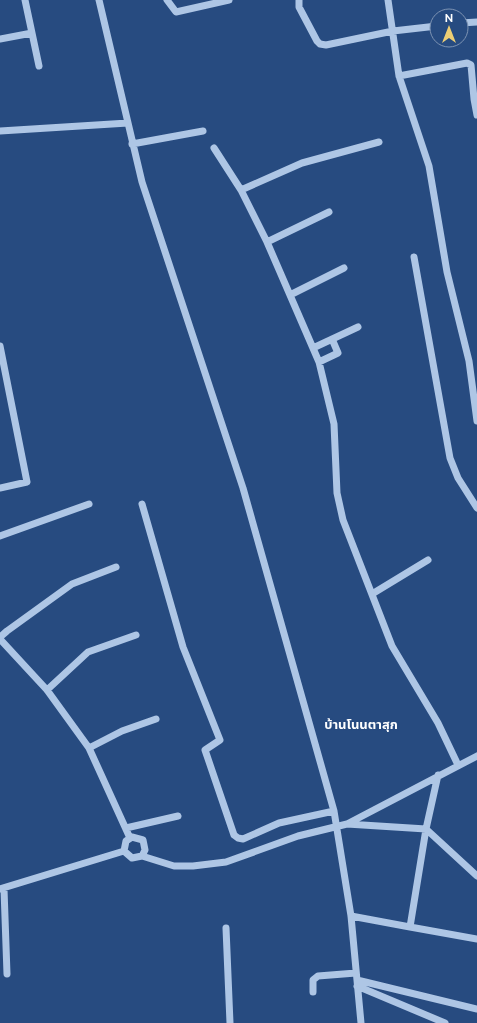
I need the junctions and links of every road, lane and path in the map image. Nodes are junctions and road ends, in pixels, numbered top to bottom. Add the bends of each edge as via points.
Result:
1 (25, 0) edge
2 (99, 0) edge
3 (167, 0) edge
4 (229, 0) edge
5 (299, 0) edge
6 (388, 0) edge
7 (429, 27) edge
8 (393, 31) junction
9 (32, 34) junction
10 (0, 39) edge
11 (39, 66) dead end
12 (399, 76) junction
13 (477, 115) edge
14 (128, 123) junction
15 (0, 131) edge
16 (203, 132) dead end
17 (379, 142) dead end
18 (132, 144) junction
19 (214, 148) dead end
20 (241, 190) junction
21 (329, 212) dead end
22 (267, 242) junction
23 (414, 257) dead end
24 (344, 268) dead end
25 (290, 295) junction
26 (358, 327) dead end
27 (332, 339) junction
28 (0, 346) edge
29 (313, 348) junction
30 (319, 362) junction
31 (477, 421) edge
32 (0, 488) edge
33 (89, 504) dead end
34 (142, 504) dead end
35 (477, 508) edge
36 (0, 536) edge
37 (428, 560) dead end
38 (116, 567) dead end
39 (372, 594) junction
40 (136, 635) dead end
41 (0, 638) edge
42 (47, 690) junction
43 (156, 719) dead end
44 (89, 748) junction
45 (477, 756) edge
46 (458, 765) junction
47 (438, 775) junction
48 (334, 811) junction
49 (178, 816) dead end
50 (347, 824) junction
51 (338, 827) junction
52 (126, 828) junction
53 (426, 829) junction
54 (130, 838) junction
55 (124, 851) junction
56 (142, 856) junction
57 (477, 876) edge
58 (2, 889) edge
59 (351, 916) junction
60 (226, 928) dead end
61 (410, 928) junction
62 (477, 939) edge
63 (7, 974) dead end
64 (357, 980) junction
65 (313, 992) dead end
66 (477, 1009) edge
67 (230, 1023) edge
68 (361, 1023) edge
69 (445, 1023) edge

1 - 9 street
2 - 14 street
3 - 4 street via 176,12
5 - 8 street via 299,7 320,44 326,45
6 - 8 street
7 - 8 street
8 - 12 street
9 - 10 street
9 - 11 street
12 - 13 street via 467,63 471,66
12 - 31 street via 429,166 447,272 469,361
14 - 15 street
14 - 18 street
16 - 18 street
17 - 20 street via 302,163
18 - 48 street via 142,182 244,488
19 - 20 street
20 - 22 street
21 - 22 street
22 - 25 street
23 - 35 street via 450,458 458,478
24 - 25 street
25 - 29 street
26 - 27 street
27 - 29 street
27 - 30 street via 338,353
28 - 32 street via 27,482
29 - 30 street
30 - 39 street via 334,424 337,493 343,520
33 - 36 street
34 - 48 street via 183,647 220,740 205,750 234,835 244,839 279,823
37 - 39 street
38 - 41 street via 72,584 7,630
39 - 46 street via 392,646 438,723
40 - 42 street via 88,652
41 - 42 street
42 - 44 street
43 - 44 street via 122,731
44 - 52 street
45 - 46 street
46 - 47 street
47 - 50 street
47 - 53 street
48 - 51 street
49 - 52 street
50 - 51 street
50 - 53 street
51 - 56 street via 298,836 226,862 174,866
51 - 59 street
52 - 54 street
53 - 57 street
53 - 61 street
54 - 55 street via 124,844
54 - 56 street via 140,838 145,843
55 - 56 street via 132,858
55 - 58 street
58 - 63 street
59 - 61 street
59 - 64 street
60 - 67 street
61 - 62 street
64 - 65 street via 318,976 313,980
64 - 66 street
64 - 68 street
64 - 69 street

